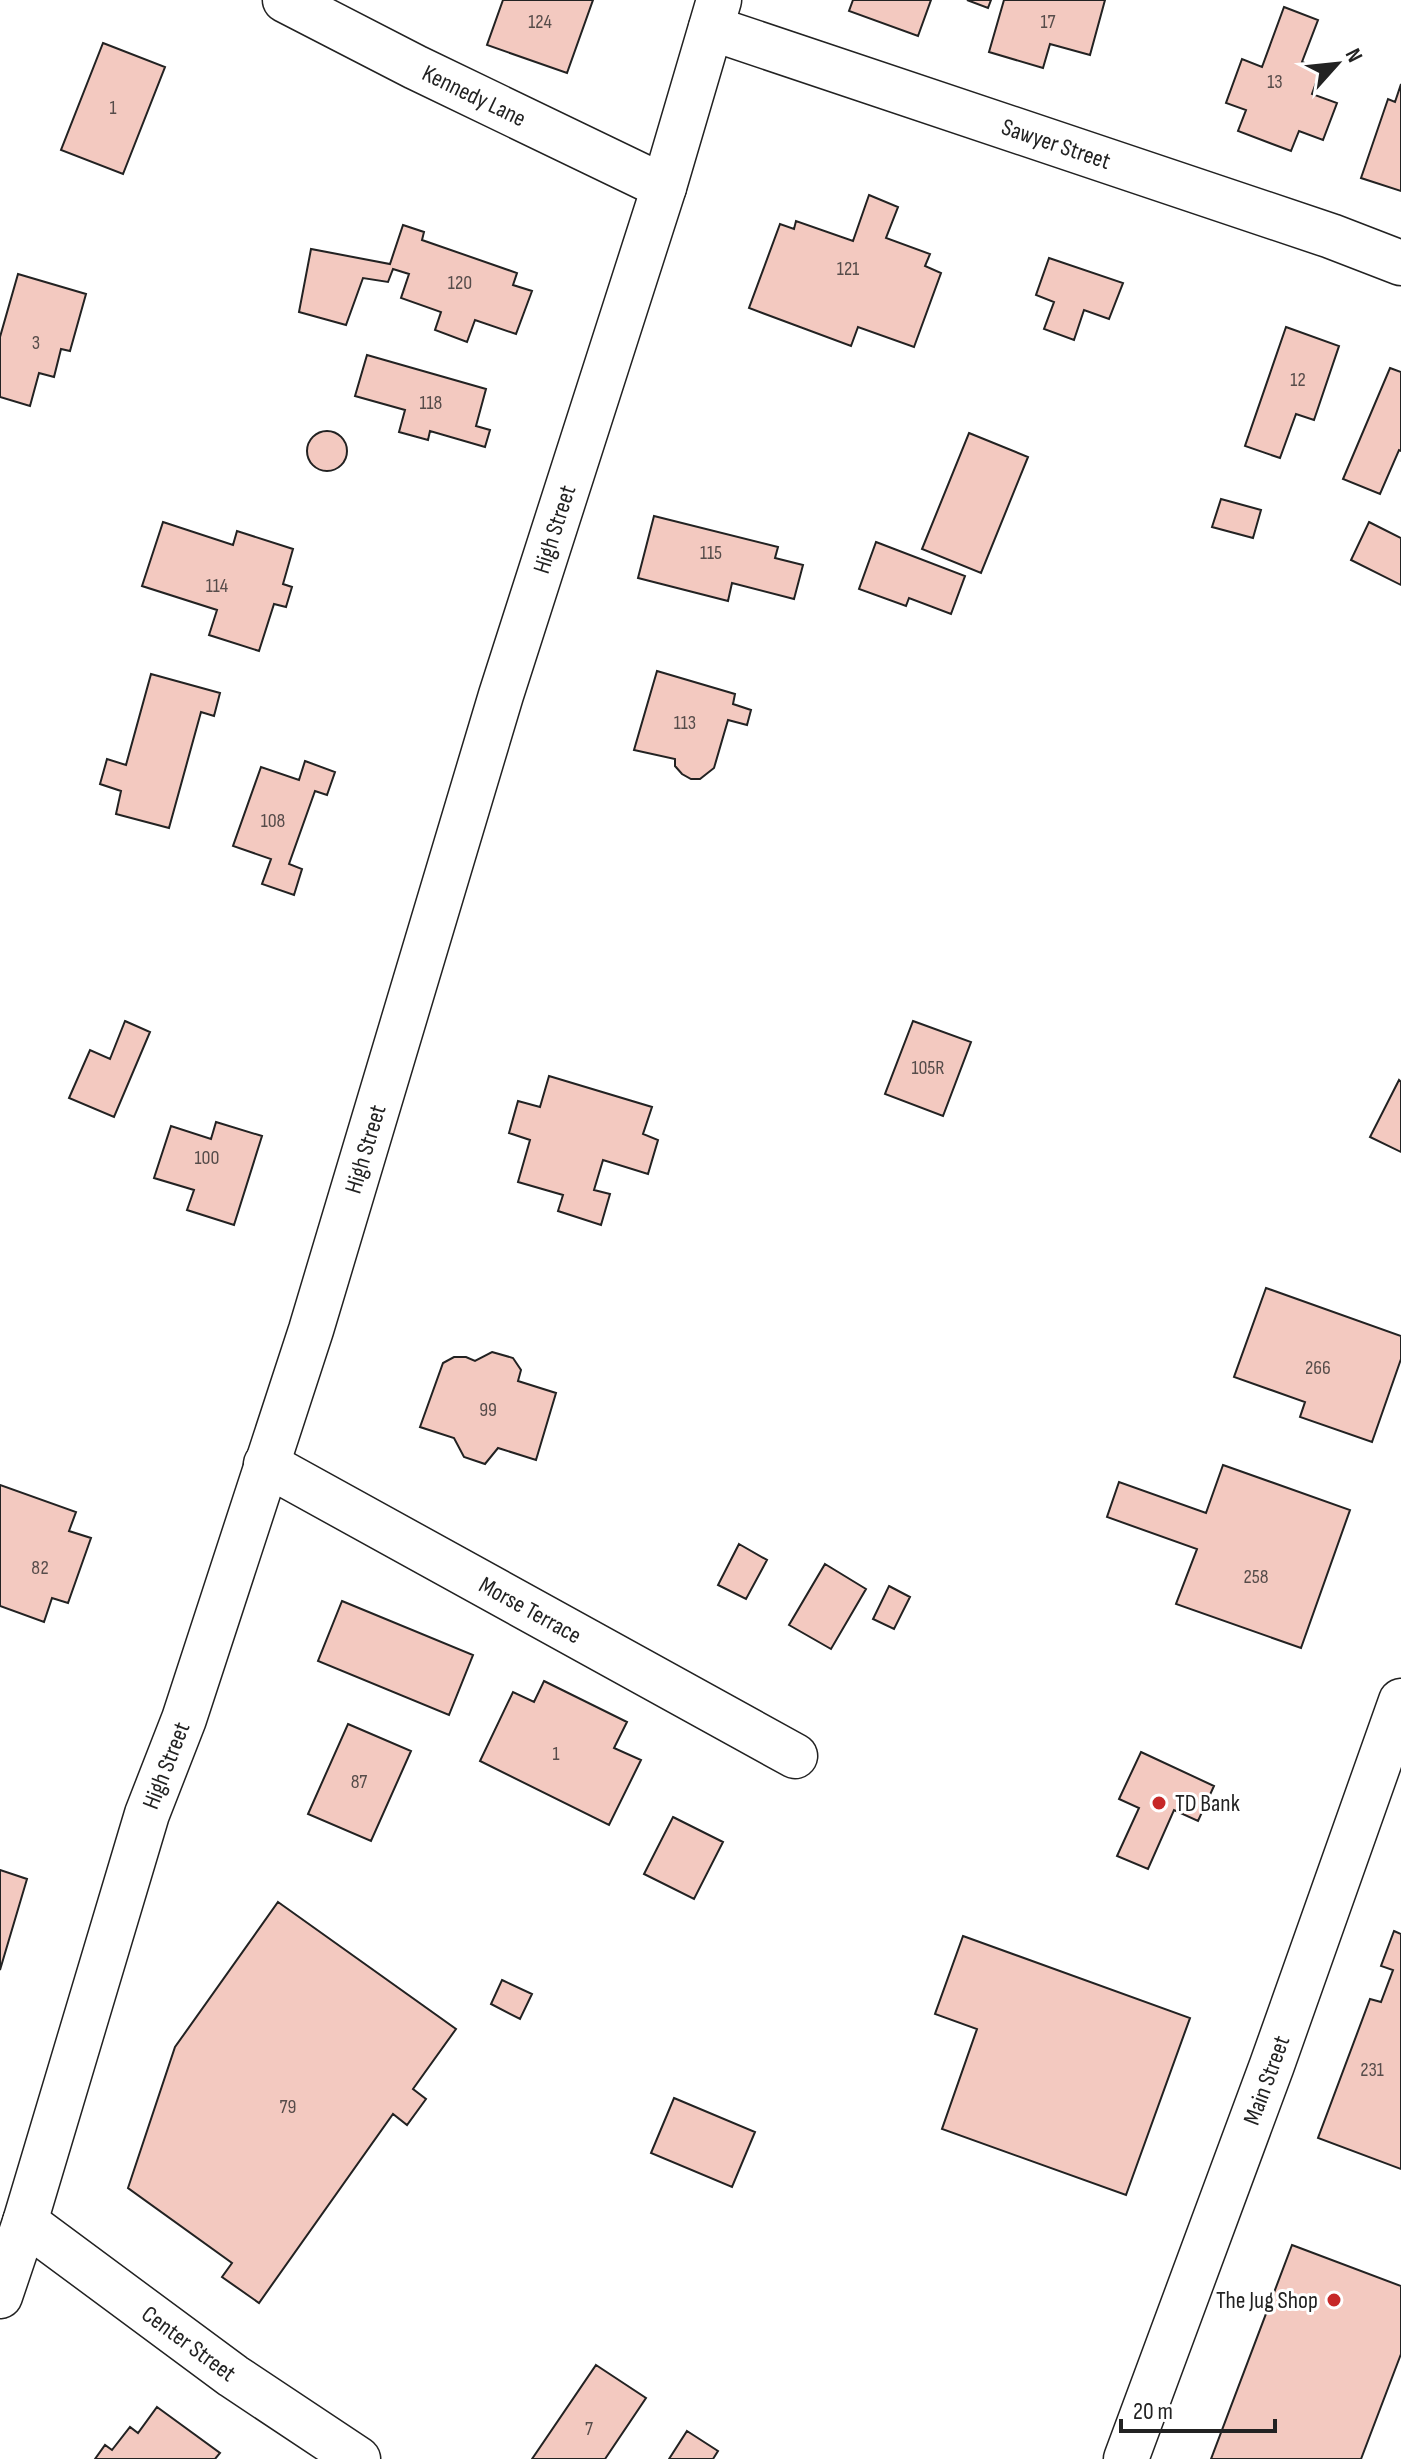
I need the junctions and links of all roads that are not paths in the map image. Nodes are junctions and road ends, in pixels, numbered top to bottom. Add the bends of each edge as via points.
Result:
1 (285, 0) edge
2 (715, 14) edge
3 (664, 187) junction
4 (1401, 263) edge
5 (266, 1464) junction
6 (1401, 1701) edge
7 (795, 1756) dead end
8 (25, 2222) junction
9 (0, 2296) edge
10 (358, 2459) edge
11 (1126, 2459) edge

1 - 3 street, Kennedy Lane
2 - 3 street, High Street
2 - 4 street, Sawyer Street
3 - 5 street, High Street via 501,695
5 - 7 street, Morse Terrace
5 - 8 street, High Street via 184,1719 147,1814
6 - 11 street, Main Street
8 - 9 street, High Street
8 - 10 street, Center Street via 233,2376

